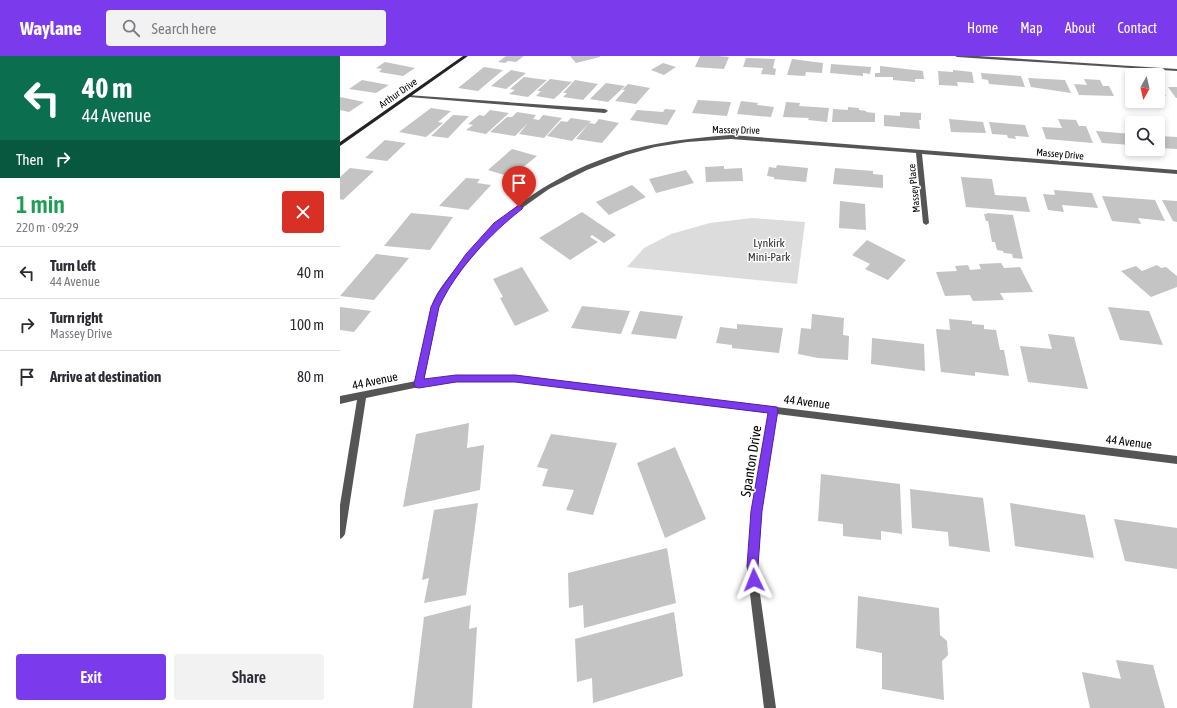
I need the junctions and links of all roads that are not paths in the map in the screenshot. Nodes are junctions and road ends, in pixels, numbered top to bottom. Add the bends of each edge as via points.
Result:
1 (466, 56) edge
2 (957, 56) edge
3 (1177, 70) edge
4 (409, 96) junction
5 (605, 111) dead end
6 (340, 144) edge
7 (919, 151) junction
8 (1177, 172) edge
9 (926, 223) dead end
10 (419, 384) junction
11 (362, 396) junction
12 (340, 400) edge
13 (773, 410) junction
14 (1177, 460) edge
15 (340, 534) edge
16 (770, 708) edge

1 - 4 main road, Arthur Drive
2 - 3 street
4 - 5 street
4 - 6 main road, Arthur Drive
7 - 8 street, Massey Drive
7 - 9 street, Massey Place
7 - 10 street, Massey Drive via 731,137 690,140 645,148 605,161 565,179 530,198 497,225 449,283 435,307
10 - 11 street, 44 Avenue
10 - 13 street, 44 Avenue via 456,379 515,378
11 - 12 street, 44 Avenue
11 - 15 street
13 - 14 street, 44 Avenue
13 - 16 street, Spanton Drive via 757,511 752,566

